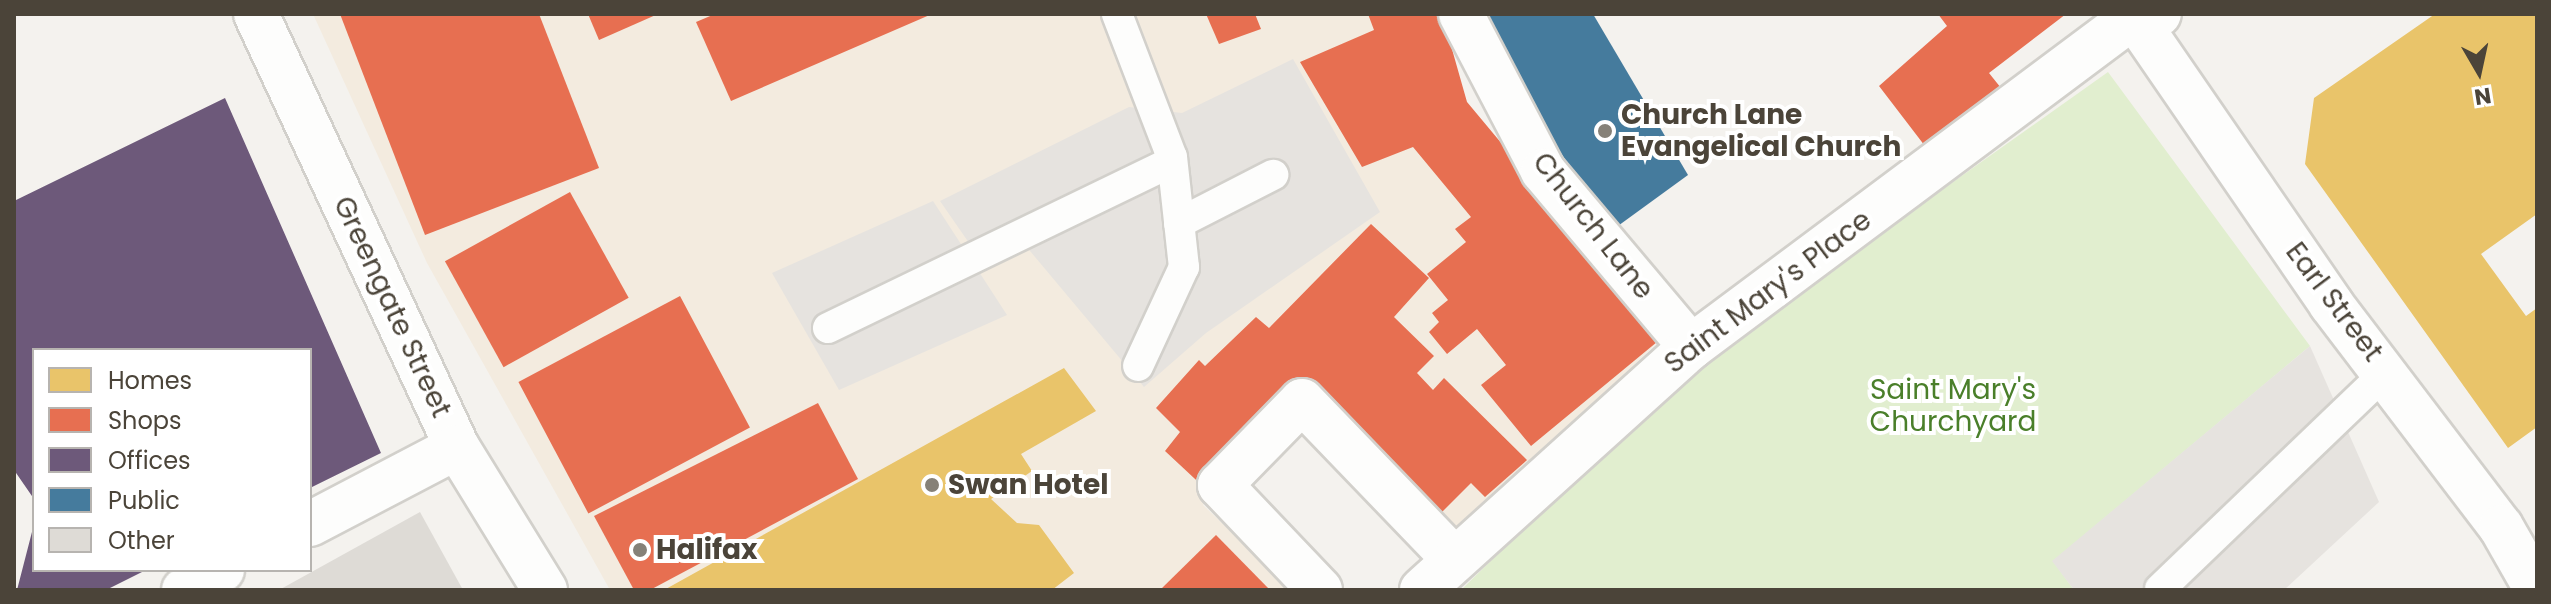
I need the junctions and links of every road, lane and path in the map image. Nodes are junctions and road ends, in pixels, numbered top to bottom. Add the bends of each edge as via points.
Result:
1 (256, 14) edge
2 (1117, 14) edge
3 (1461, 14) edge
4 (2141, 15) edge
5 (1172, 162) junction
6 (1273, 175) dead end
7 (1179, 223) junction
8 (828, 328) dead end
9 (1691, 347) junction
10 (1138, 366) dead end
11 (2386, 372) junction
12 (457, 447) junction
13 (312, 523) edge
14 (1453, 558) junction
15 (218, 572) edge
16 (2160, 589) edge
17 (184, 590) edge
18 (545, 590) edge
19 (1320, 590) edge
20 (1422, 590) edge
21 (2537, 590) edge

1 - 12 street, Greengate Street
2 - 5 lane
3 - 9 street, Church Lane via 1543,171
4 - 9 street, Saint Mary's Place
4 - 11 street, Earl Street
5 - 7 lane
5 - 8 lane
6 - 7 lane
7 - 10 lane via 1184,267
9 - 14 street, Saint Mary's Place
11 - 16 lane
11 - 21 street, Earl Street via 2501,527
12 - 13 street
12 - 18 street, Greengate Street
14 - 19 street via 1302,401 1220,485
14 - 20 street, Saint Mary's Place
15 - 17 street

